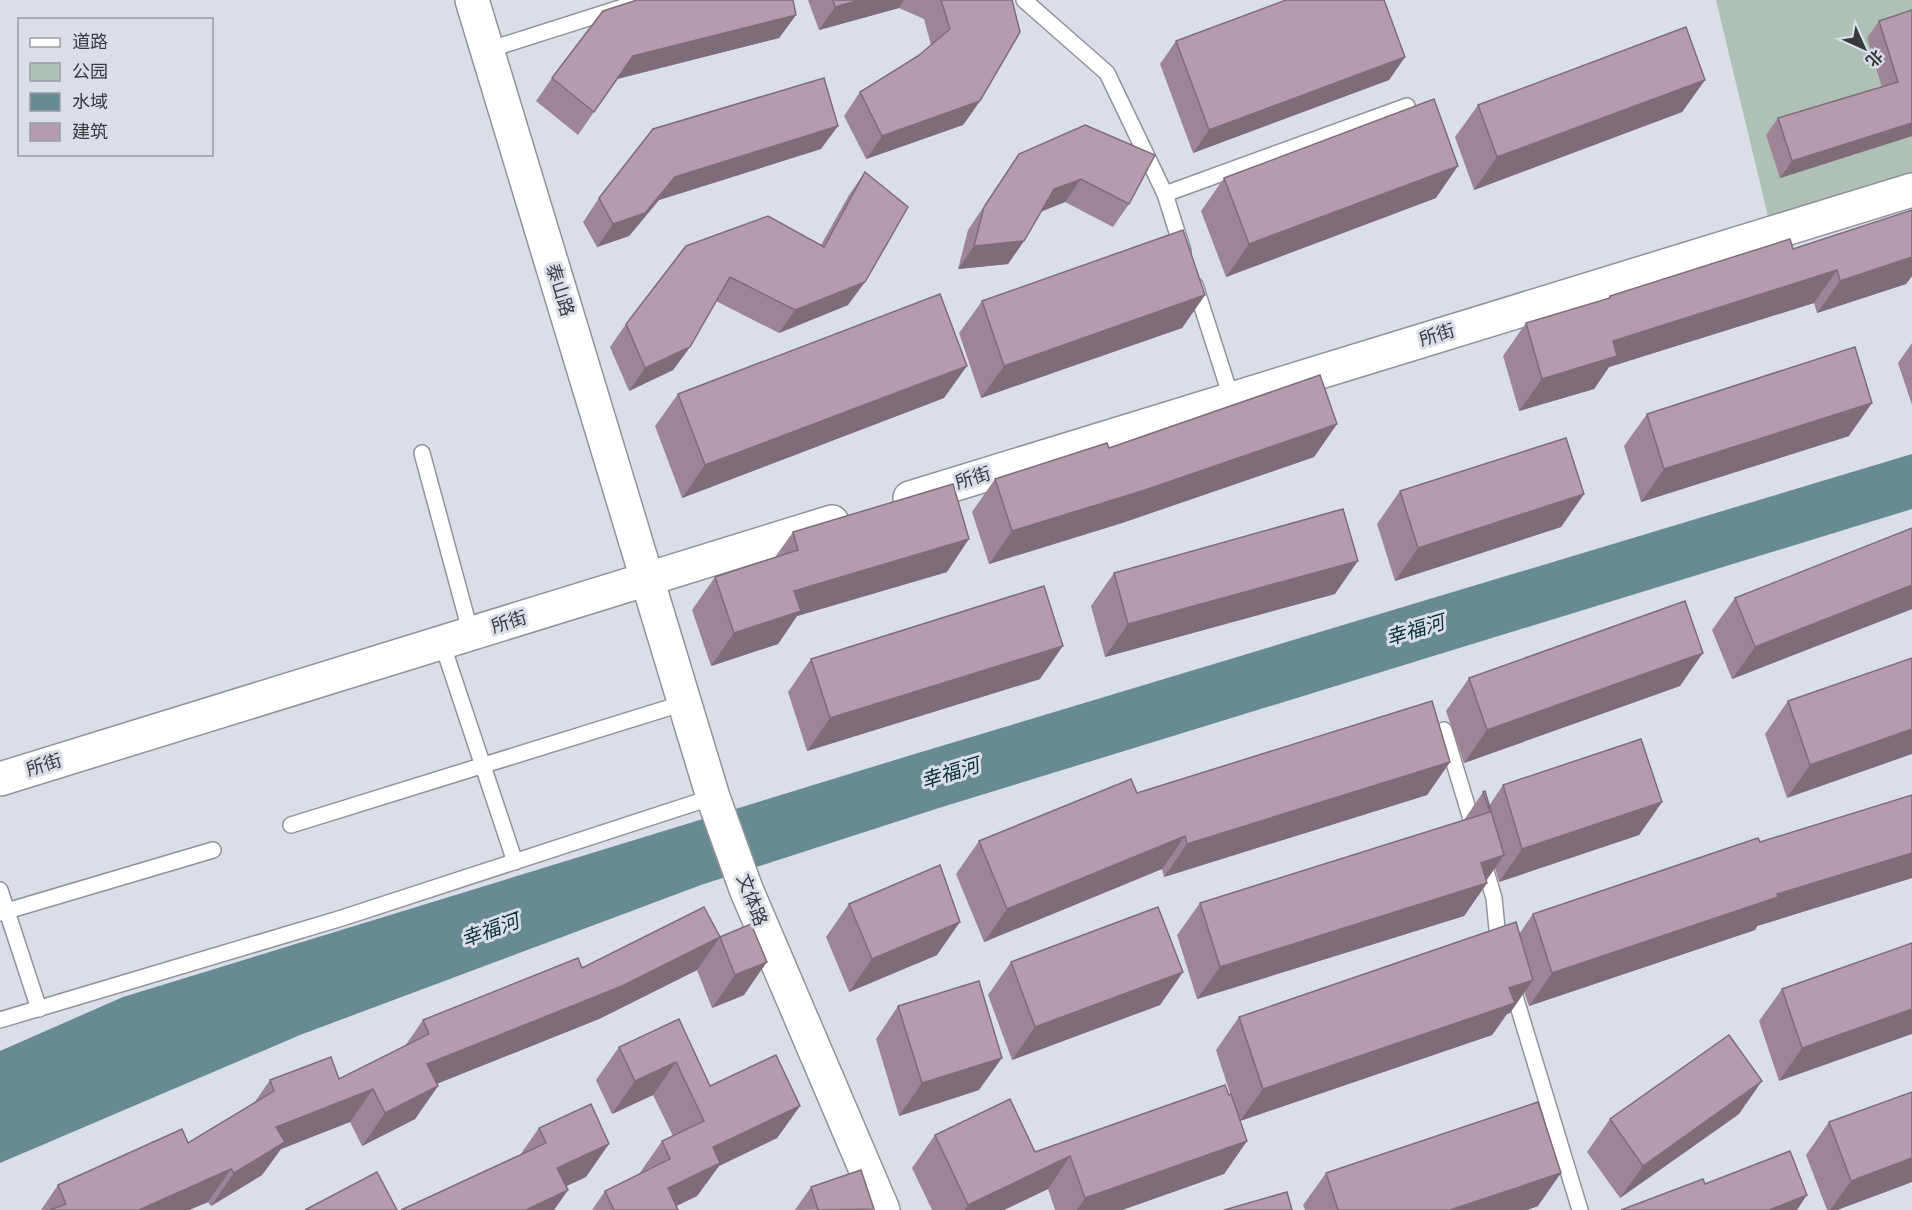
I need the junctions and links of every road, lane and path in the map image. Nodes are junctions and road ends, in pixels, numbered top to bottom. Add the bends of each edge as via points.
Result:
1 (472, 0) edge
2 (645, 0) edge
3 (1024, 0) edge
4 (488, 50) junction
5 (1407, 106) edge
6 (1912, 190) edge
7 (1165, 194) junction
8 (1231, 398) junction
9 (422, 453) dead end
10 (646, 580) junction
11 (456, 638) junction
12 (684, 703) junction
13 (1444, 730) dead end
14 (483, 765) junction
15 (0, 779) edge
16 (716, 804) junction
17 (291, 825) dead end
18 (213, 850) dead end
19 (514, 862) junction
20 (0, 890) edge
21 (3, 912) edge
22 (39, 1009) junction
23 (0, 1020) edge
24 (883, 1210) edge
25 (1580, 1210) edge

1 - 4 street, 泰山路
2 - 4 lane
3 - 7 lane via 1107,73
4 - 10 street, 泰山路
5 - 7 lane
6 - 8 street, 所街
7 - 8 lane
8 - 10 street, 所街
9 - 11 lane
10 - 11 street, 所街
10 - 12 street, 文体路
11 - 14 lane
11 - 15 street, 所街
12 - 14 lane
12 - 16 street, 文体路
13 - 25 lane via 1494,898 1498,939
14 - 17 lane
14 - 19 lane
16 - 19 lane
16 - 24 street, 文体路 via 743,878
18 - 21 lane
19 - 22 lane
20 - 21 lane
21 - 22 lane
22 - 23 lane

